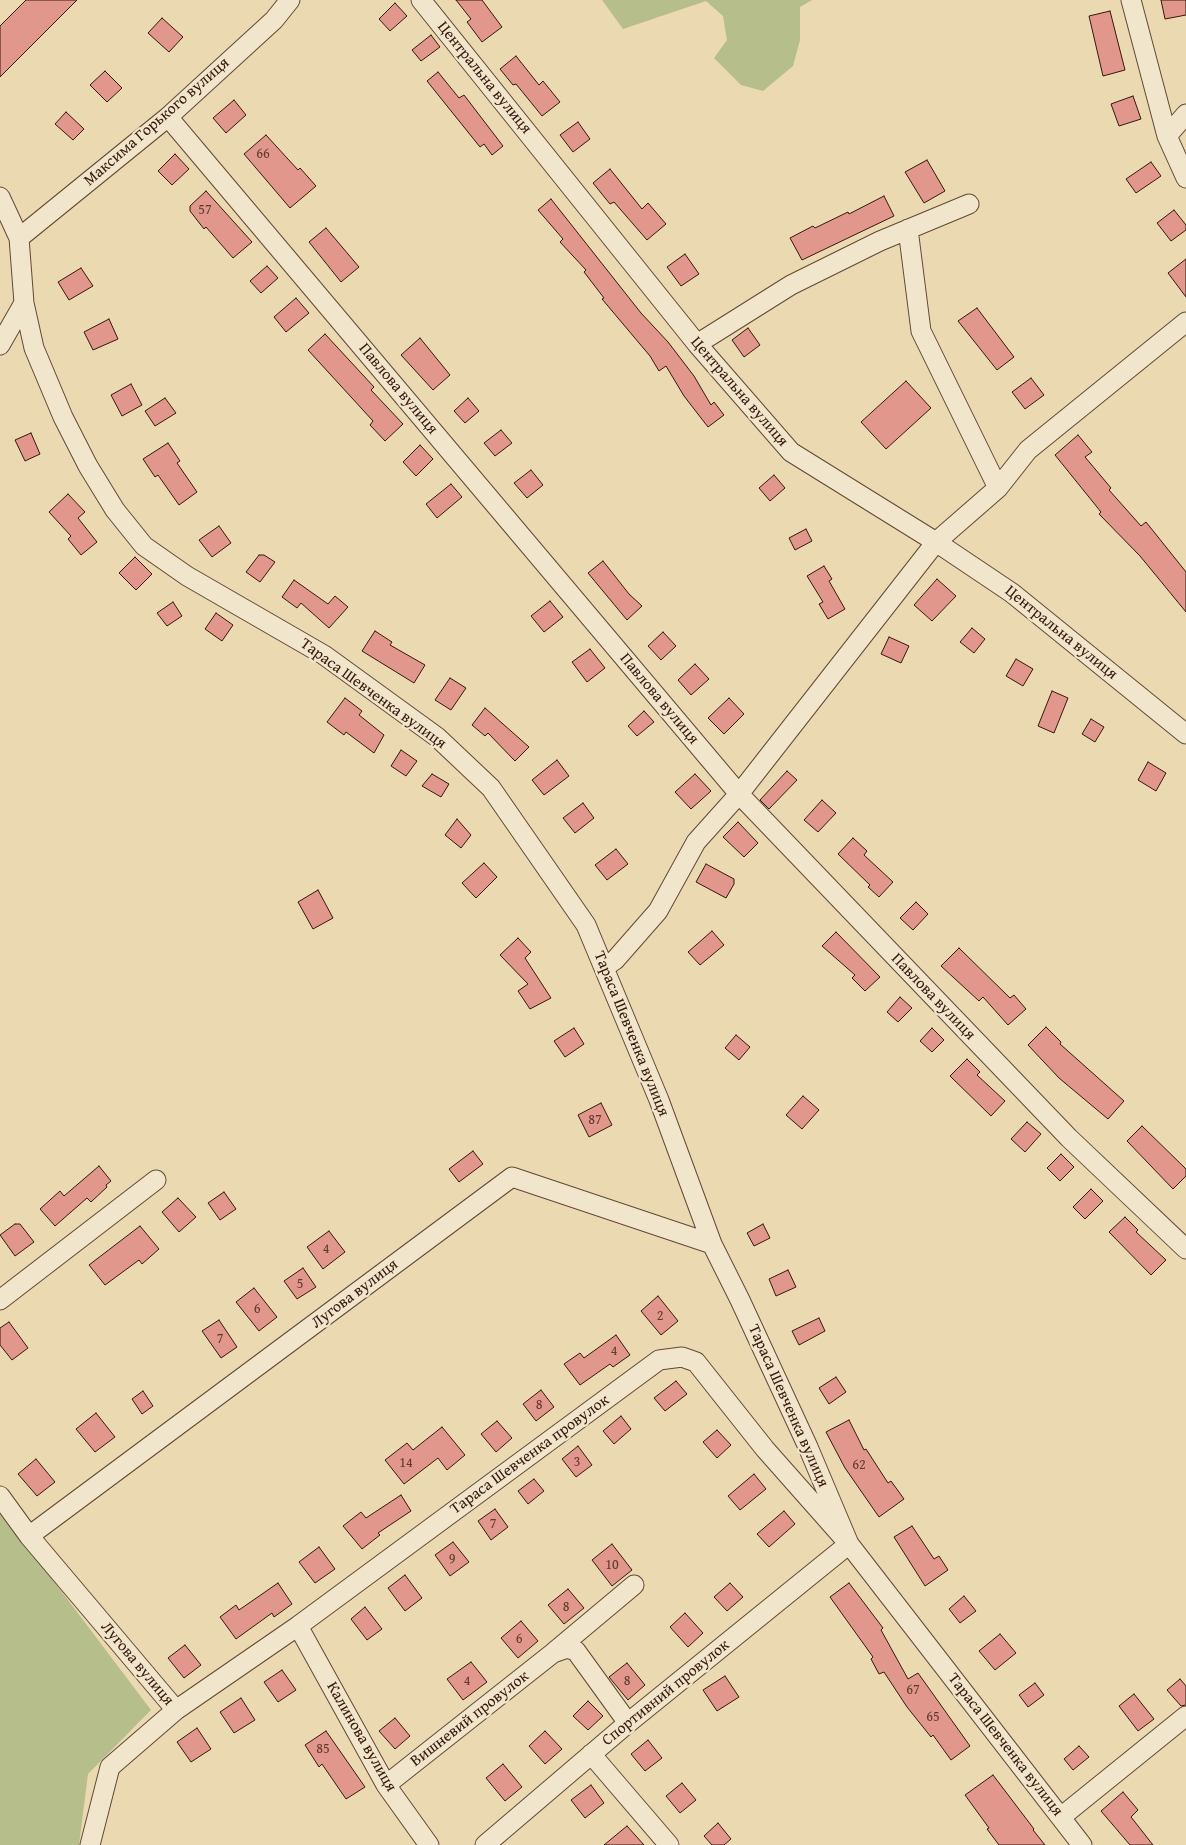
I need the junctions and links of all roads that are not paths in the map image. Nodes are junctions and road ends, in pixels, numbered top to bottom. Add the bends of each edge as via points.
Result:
1 (290, 0) edge
2 (421, 0) edge
3 (1131, 0) edge
4 (1186, 114) edge
5 (168, 117) junction
6 (1167, 136) junction
7 (1186, 178) edge
8 (0, 198) edge
9 (969, 204) dead end
10 (908, 229) junction
11 (19, 238) junction
12 (24, 303) junction
13 (1186, 322) edge
14 (697, 344) junction
15 (0, 345) edge
16 (998, 488) junction
17 (936, 542) junction
18 (1186, 734) edge
19 (738, 794) junction
20 (605, 967) junction
21 (156, 1180) dead end
22 (712, 1244) junction
23 (1186, 1249) edge
24 (0, 1300) edge
25 (0, 1496) edge
26 (29, 1536) junction
27 (849, 1544) junction
28 (634, 1584) dead end
29 (298, 1626) junction
30 (553, 1653) junction
31 (176, 1710) junction
32 (1186, 1716) edge
33 (628, 1723) junction
34 (591, 1754) junction
35 (386, 1785) junction
36 (1061, 1818) junction
37 (90, 1845) edge
38 (429, 1845) edge
39 (486, 1845) edge
40 (669, 1845) edge
41 (1082, 1845) edge

1 - 5 street, Максима Горького вулиця via 274,20
2 - 14 street, Центральна вулиця
3 - 6 street
4 - 6 street
5 - 11 street, Максима Горького вулиця
5 - 19 street, Павлова вулиця
6 - 7 street
8 - 11 street
9 - 10 street
10 - 14 street via 791,285
10 - 16 street via 921,331
11 - 12 street, Тараса Шевченка вулиця
12 - 15 street
12 - 20 street, Тараса Шевченка вулиця via 34,348 63,417 114,510 144,546 187,576 324,655 437,737 491,788 586,926
13 - 16 street via 1028,450
14 - 17 street, Центральна вулиця via 791,452
16 - 17 street
17 - 18 street, Центральна вулиця via 1012,593
17 - 19 street
19 - 20 street via 696,842 658,911
19 - 23 street, Павлова вулиця via 1069,1138
20 - 22 street, Тараса Шевченка вулиця
21 - 24 street
22 - 26 street, Лугова вулиця via 512,1177
22 - 27 street, Тараса Шевченка вулиця via 792,1413
25 - 26 street, Лугова вулиця
26 - 31 street, Лугова вулиця
27 - 29 street, Тараса Шевченка провулок via 764,1449 696,1362 669,1358 658,1360
27 - 33 street, Спортивний провулок
27 - 36 street, Тараса Шевченка вулиця
28 - 30 street, Вишневий провулок
29 - 31 street, Тараса Шевченка провулок
29 - 35 street, Калинова вулиця
30 - 33 street via 567,1648 576,1651
30 - 35 street, Вишневий провулок
31 - 37 street, Лугова вулиця via 110,1767
32 - 36 street
33 - 34 street, Спортивний провулок
34 - 39 street, Спортивний провулок
34 - 40 street
35 - 38 street, Калинова вулиця
36 - 41 street, Тараса Шевченка вулиця

